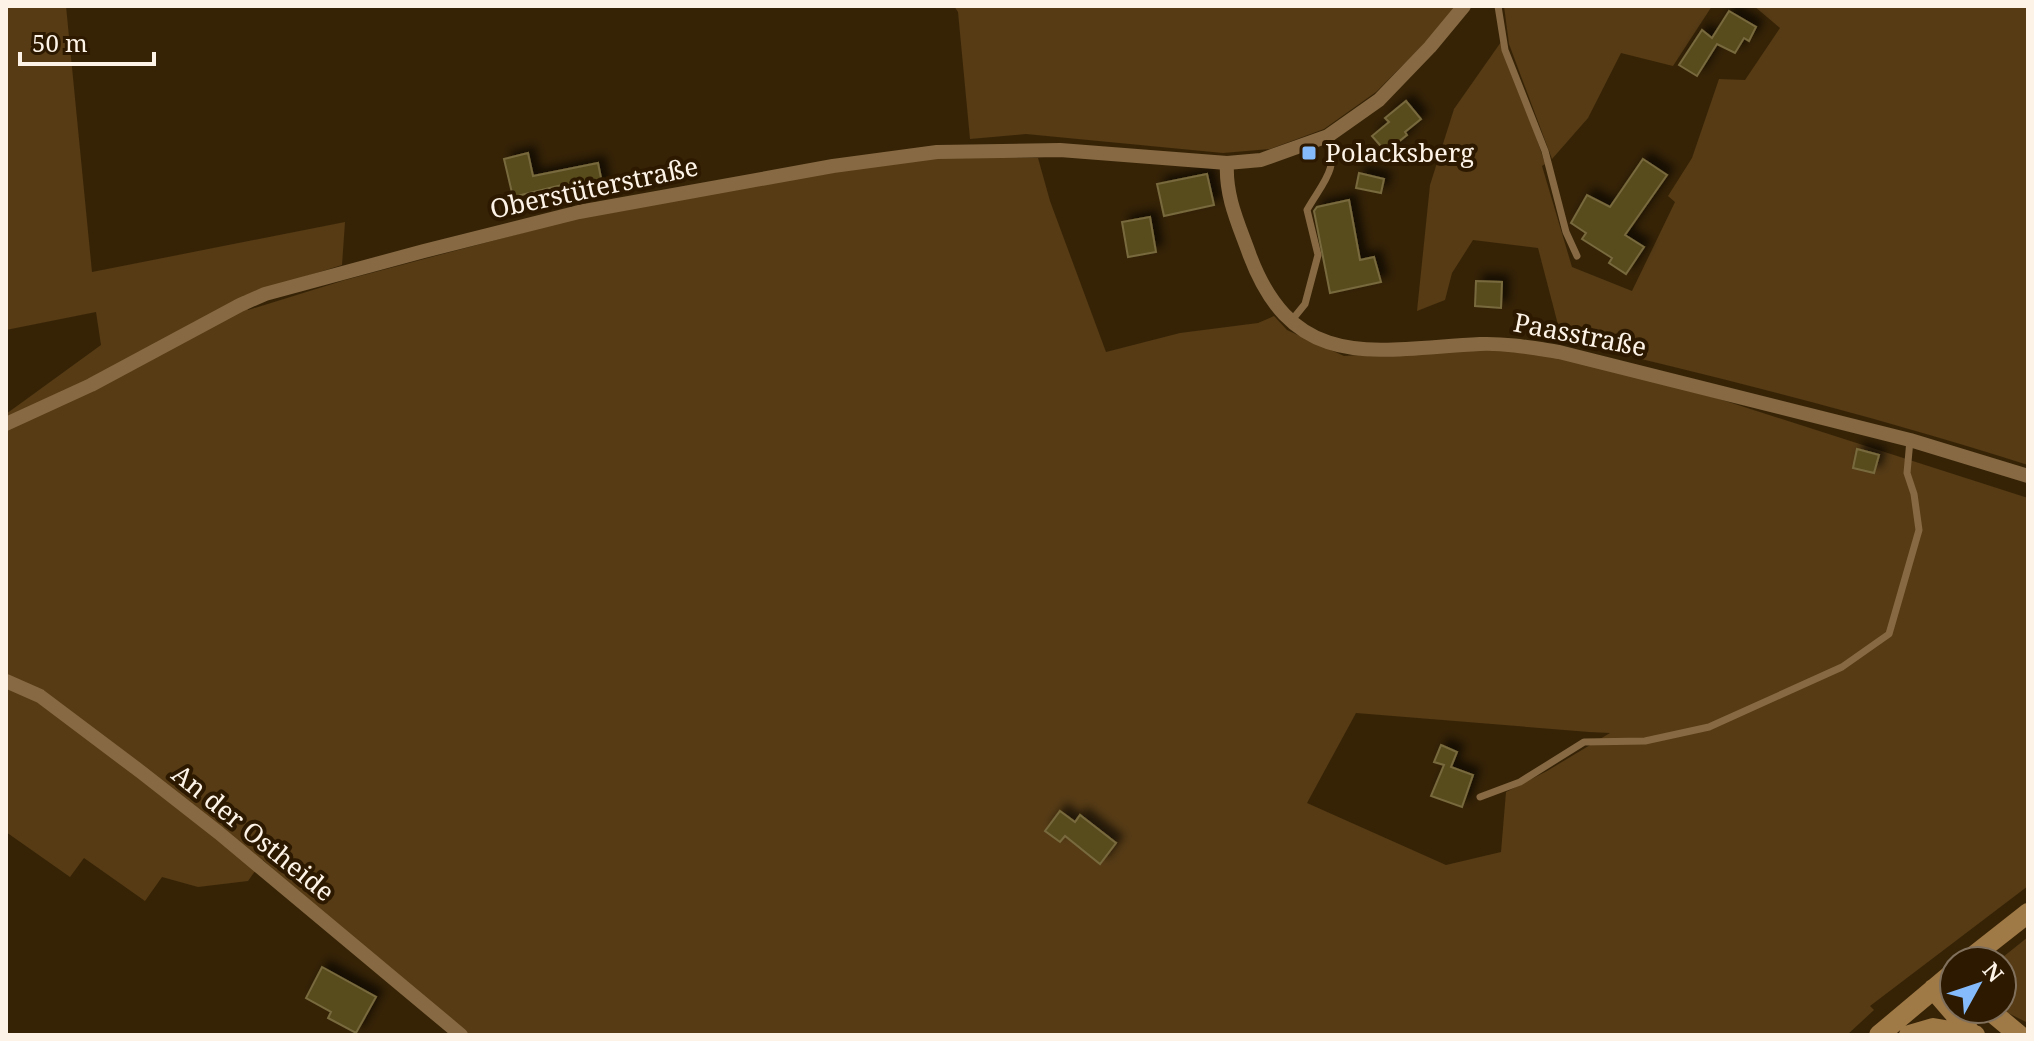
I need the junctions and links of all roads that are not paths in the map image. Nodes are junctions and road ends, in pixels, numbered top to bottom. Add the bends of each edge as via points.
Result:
1 (1464, 6) edge
2 (1498, 6) edge
3 (1328, 136) junction
4 (1227, 163) junction
5 (1577, 256) dead end
6 (1291, 322) junction
7 (6, 424) edge
8 (1910, 440) junction
9 (2028, 476) edge
10 (6, 681) edge
11 (1480, 797) dead end
12 (2028, 913) edge
13 (1987, 945) edge
14 (1938, 985) edge
15 (1933, 989) junction
16 (1973, 1034) edge
17 (461, 1035) edge
18 (1879, 1035) edge
19 (1909, 1035) edge

1 - 3 street, Oberstüterstraße via 1379,100
2 - 5 lane via 1505,50 1545,151
3 - 4 street, Oberstüterstraße via 1261,160
3 - 6 lane via 1333,160 1307,210 1318,255 1305,304
4 - 6 street, Paasstraße via 1232,206 1261,286
4 - 7 street, Oberstüterstraße via 1060,150 937,152 579,212 265,294
6 - 8 street, Paasstraße via 1330,343 1356,349 1390,352 1506,344 1559,352
8 - 9 street, Paasstraße
8 - 11 lane via 1907,473 1919,530 1889,634 1842,667 1709,727 1645,741 1584,742 1520,782
10 - 17 street, An der Ostheide via 40,696 219,833
12 - 13 main road
14 - 15 main road
15 - 16 main road
15 - 18 main road
16 - 19 main road via 1933,1028

